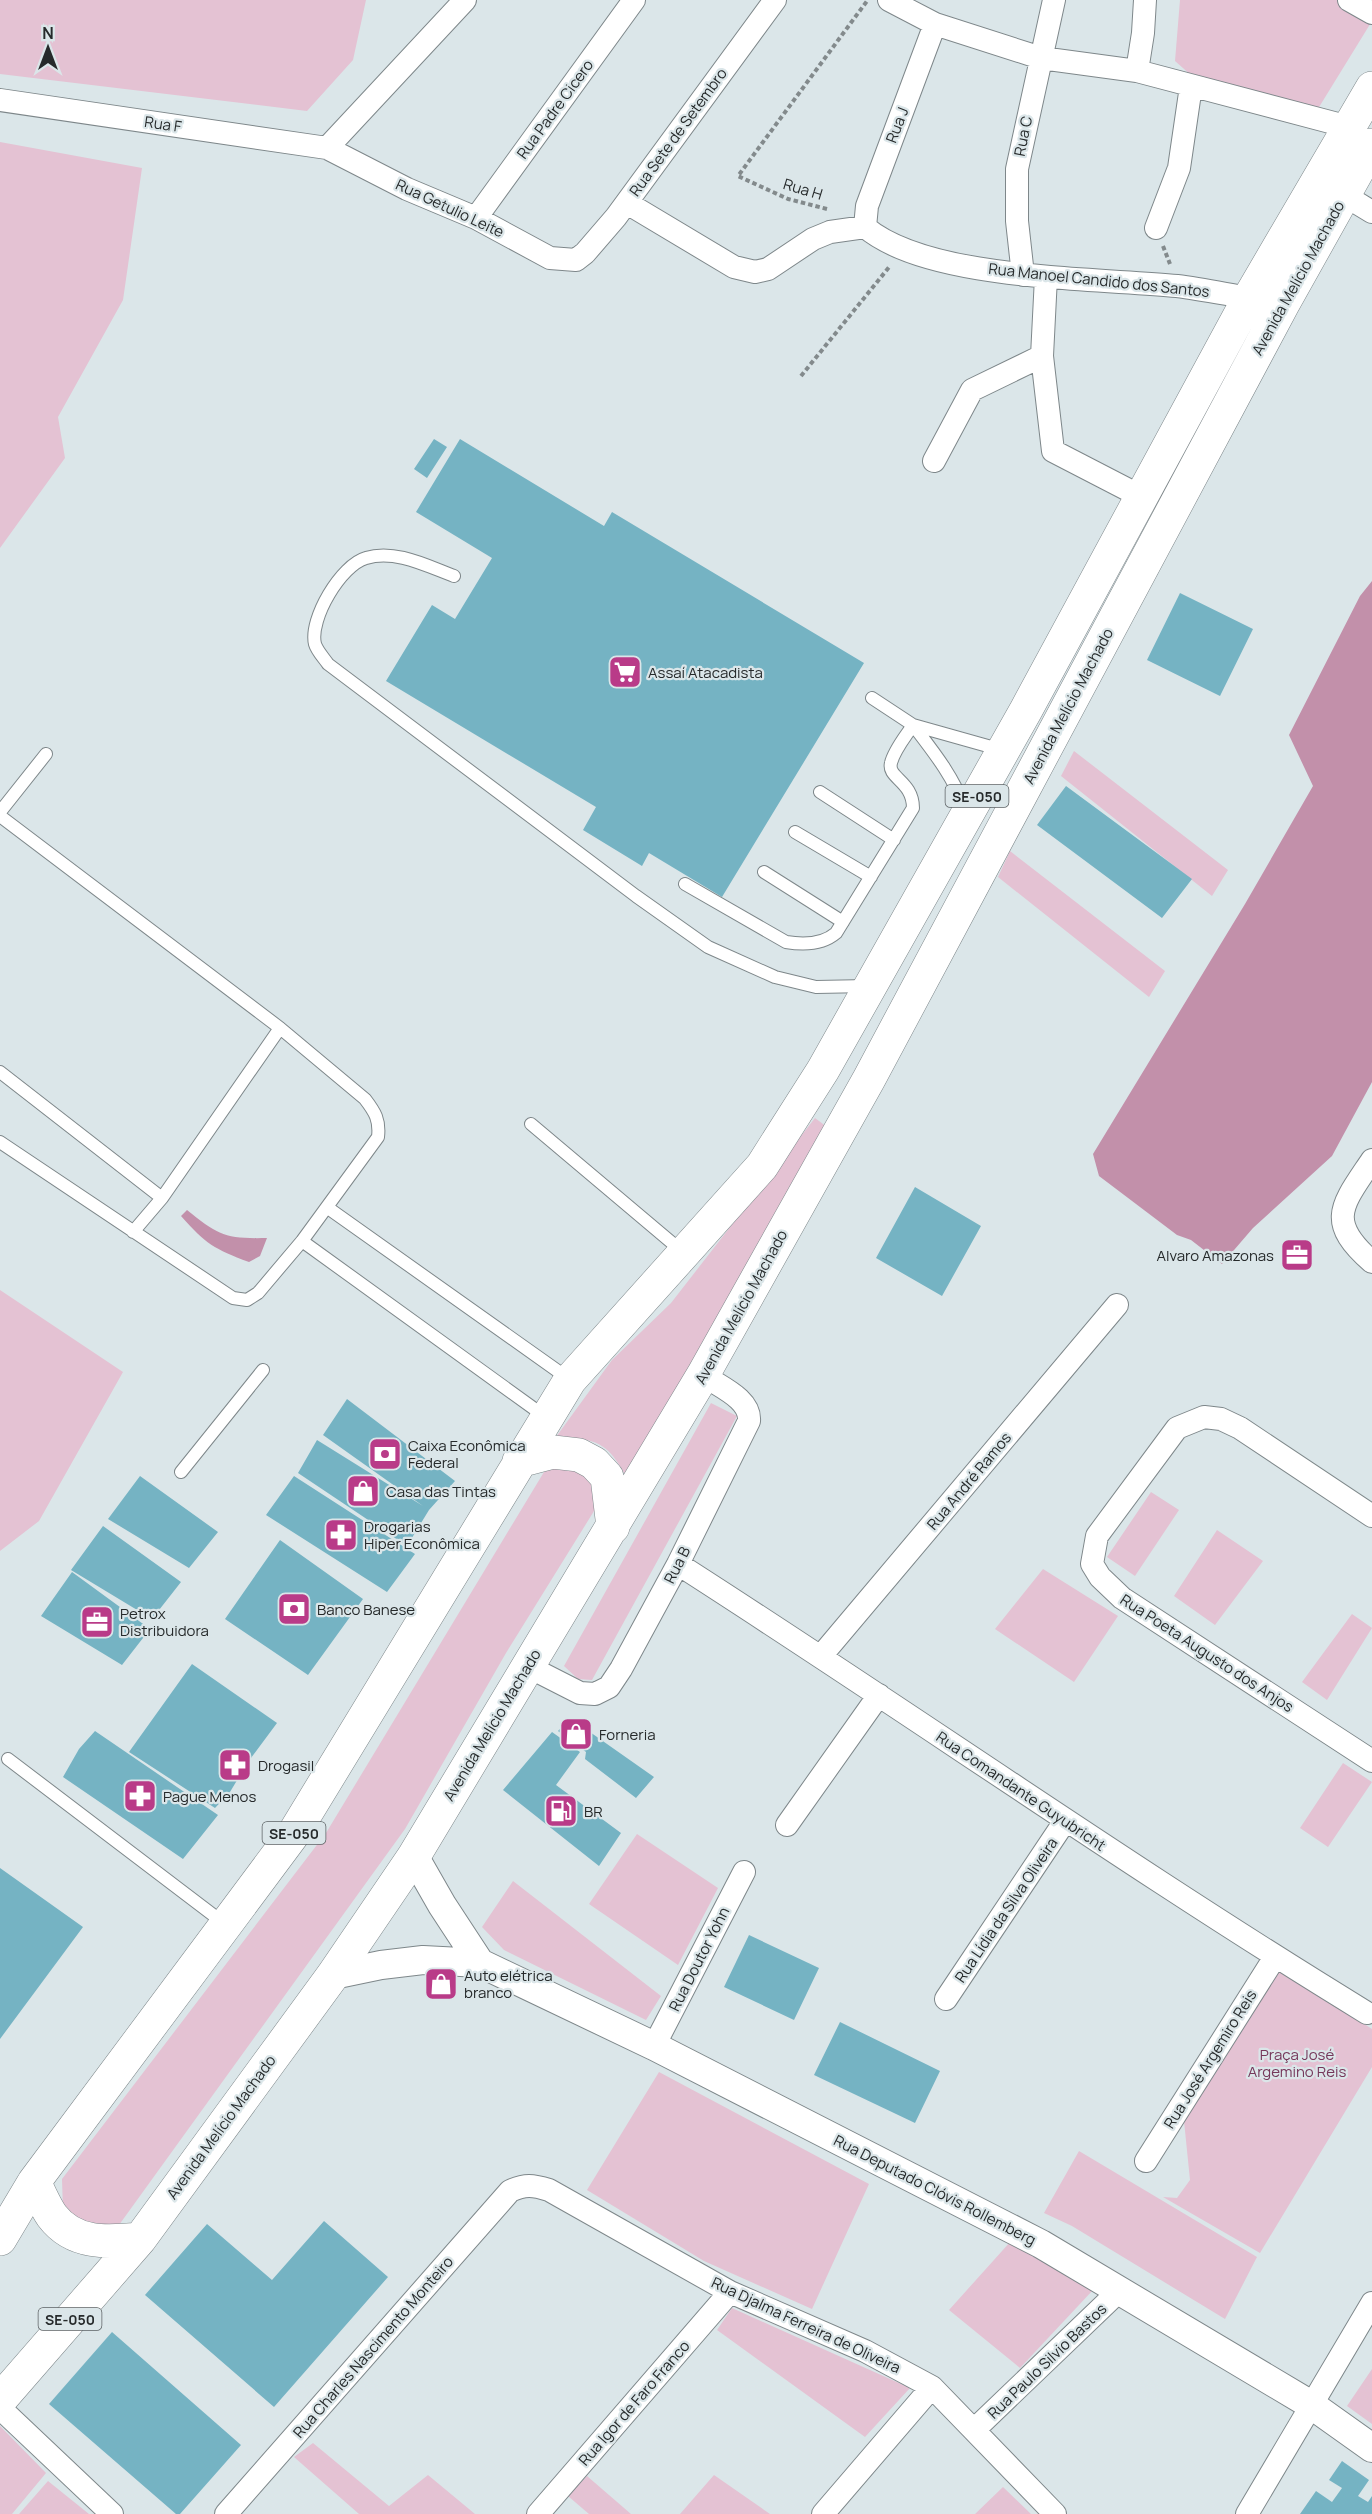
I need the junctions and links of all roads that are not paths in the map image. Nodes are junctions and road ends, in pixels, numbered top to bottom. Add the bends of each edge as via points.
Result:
1 (465, 0) edge
2 (634, 0) edge
3 (775, 0) edge
4 (889, 0) edge
5 (1054, 0) edge
6 (1145, 0) edge
7 (1349, 0) edge
8 (1372, 13) edge
9 (935, 24) junction
10 (1041, 58) junction
11 (1137, 71) junction
12 (1191, 86) junction
13 (1372, 88) edge
14 (0, 100) edge
15 (1361, 136) edge
16 (327, 148) junction
17 (1344, 195) junction
18 (627, 203) junction
19 (1372, 212) edge
20 (476, 218) junction
21 (864, 223) junction
22 (1156, 228) road end
23 (576, 260) joint
24 (1023, 275) junction
25 (1046, 277) junction
26 (1249, 298) junction
27 (1042, 356) junction
28 (934, 461) dead end
29 (1142, 497) junction
30 (454, 576) dead end
31 (872, 698) dead end
32 (913, 725) junction
33 (1004, 750) junction
34 (46, 754) dead end
35 (820, 792) dead end
36 (0, 814) edge
37 (967, 815) junction
38 (795, 832) dead end
39 (894, 840) junction
40 (764, 872) dead end
41 (871, 877) junction
42 (685, 884) dead end
43 (843, 922) junction
44 (870, 986) junction
45 (280, 1028) junction
46 (0, 1072) edge
47 (531, 1124) dead end
48 (0, 1142) edge
49 (1372, 1160) edge
50 (162, 1198) junction
51 (327, 1208) junction
52 (133, 1232) junction
53 (302, 1241) junction
54 (685, 1254) junction
55 (1372, 1262) edge
56 (1117, 1305) dead end
57 (262, 1370) dead end
58 (704, 1375) junction
59 (570, 1380) junction
60 (547, 1418) junction
61 (519, 1461) junction
62 (181, 1472) dead end
63 (1372, 1516) edge
64 (614, 1527) junction
65 (678, 1564) junction
66 (821, 1656) junction
67 (527, 1666) junction
68 (879, 1695) junction
69 (8, 1759) dead end
70 (1372, 1761) edge
71 (1065, 1821) junction
72 (787, 1825) dead end
73 (414, 1856) junction
74 (744, 1872) dead end
75 (226, 1925) junction
76 (1275, 1957) junction
77 (480, 1962) junction
78 (333, 1975) junction
79 (946, 1998) dead end
80 (1367, 2013) dead end
81 (654, 2046) junction
82 (1146, 2161) dead end
83 (34, 2182) junction
84 (523, 2185) joint
85 (0, 2239) edge
86 (140, 2239) junction
87 (1119, 2291) junction
88 (730, 2292) junction
89 (1372, 2303) edge
90 (932, 2387) junction
91 (0, 2400) edge
92 (1313, 2406) junction
93 (0, 2408) edge
94 (974, 2430) junction
95 (1372, 2448) edge
96 (112, 2514) edge
97 (226, 2514) edge
98 (538, 2514) edge
99 (823, 2514) edge
100 (1055, 2514) edge
101 (1248, 2514) edge

1 - 16 street
2 - 20 street, Rua Padre Cicero
3 - 18 street, Rua Sete de Setembro
4 - 9 street
5 - 10 street, Rua C
6 - 11 street
7 - 8 street
9 - 10 street
9 - 21 street, Rua J
10 - 11 street
10 - 24 street, Rua C via 1017,169
11 - 12 street
12 - 15 street
12 - 22 street via 1179,168
13 - 15 main road, Avenida Melício Machado / SE-050
14 - 16 street, Rua F
15 - 17 main road, Avenida Melício Machado / SE-050
15 - 26 main road, Avenida Melício Machado / SE-050
16 - 20 street, Rua Getulio Leite via 407,189
17 - 19 street
17 - 58 main road, Avenida Melício Machado / SE-050 via 869,1079
18 - 21 street via 734,267 755,272 813,239
18 - 23 street, Rua Sete de Setembro
20 - 23 street, Rua Getulio Leite via 550,258
21 - 24 street, Rua Manoel Candido dos Santos via 876,237 904,249 943,261
24 - 25 street, Rua Manoel Candido dos Santos
25 - 26 street, Rua Manoel Candido dos Santos via 1178,286
25 - 27 street
26 - 29 main road, Avenida Melício Machado / SE-050
27 - 28 street via 972,390
27 - 29 street via 1053,451
29 - 33 main road, Avenida Melício Machado / SE-050
30 - 44 lane via 395,555 364,558 341,575 318,615 315,644 327,664 708,947 775,977 816,987
31 - 32 lane
32 - 33 lane
32 - 37 lane via 960,794
32 - 39 lane via 890,764 893,775 908,786 913,798 913,808
33 - 37 main road, Avenida Melício Machado / SE-050
34 - 36 lane
35 - 39 lane
36 - 45 lane
37 - 44 main road, Avenida Melício Machado / SE-050
38 - 41 lane
39 - 41 lane
40 - 43 lane
41 - 43 lane
42 - 43 lane via 786,942 802,945 830,938
44 - 54 main road, Avenida Melício Machado / SE-050 via 762,1166
45 - 50 lane
45 - 51 lane via 365,1099 379,1124 378,1137
46 - 50 lane
47 - 54 lane
48 - 52 lane
49 - 55 street via 1348,1197 1342,1215 1344,1231
50 - 52 lane
51 - 53 lane
51 - 59 lane
52 - 53 lane via 233,1298 247,1300 258,1293
53 - 60 lane
54 - 59 main road, Avenida Melício Machado / SE-050
56 - 66 street, Rua André Ramos
57 - 62 lane
58 - 64 main road, Avenida Melício Machado / SE-050
58 - 65 street, Rua B via 746,1404 749,1422
59 - 60 main road, Avenida Melício Machado / SE-050
60 - 61 main road, Avenida Melício Machado / SE-050
61 - 64 main road via 553,1452 579,1455 594,1463 607,1477
61 - 75 main road, Avenida Melício Machado / SE-050 via 294,1833
63 - 70 street, Rua Poeta Augusto dos Anjos via 1240,1428 1221,1419 1204,1417 1177,1428 1097,1536 1092,1564 1122,1598
64 - 67 main road, Avenida Melício Machado / SE-050
65 - 66 street, Rua Comandante Guyubricht
65 - 67 street, Rua B via 609,1687 595,1694 580,1693
66 - 68 street, Rua Comandante Guyubricht
67 - 73 main road, Avenida Melício Machado / SE-050
68 - 71 street, Rua Comandante Guyubricht
68 - 72 street
69 - 75 lane
71 - 76 street, Rua Comandante Guyubricht
71 - 79 street, Rua Lídia da Silva Oliveira
73 - 77 street
73 - 78 main road, Avenida Melício Machado / SE-050
74 - 81 street, Rua Doutor Yohn
75 - 83 main road, Avenida Melício Machado / SE-050
76 - 80 street, Rua Comandante Guyubricht
76 - 82 street, Rua José Argemiro Reis
77 - 78 street, Rua Deputado Clóvis Rollemberg via 423,1960
77 - 81 street, Rua Deputado Clóvis Rollemberg
78 - 86 main road, Avenida Melício Machado / SE-050
81 - 87 street, Rua Deputado Clóvis Rollemberg via 1041,2244
83 - 85 main road, Avenida Melício Machado / SE-050
83 - 86 main road via 52,2216 72,2235 102,2242
84 - 88 street, Rua Djalma Ferreira de Oliveira via 549,2190
84 - 97 street, Rua Charles Nascimento Monteiro via 510,2191
86 - 91 main road, Avenida Melício Machado / SE-050
87 - 92 street, Rua Deputado Clóvis Rollemberg
87 - 94 street, Rua Paulo Silvio Bastos
88 - 90 street, Rua Djalma Ferreira de Oliveira via 865,2351
88 - 98 street, Rua Igor de Faro Franco
89 - 92 street
90 - 94 street, Rua Djalma Ferreira de Oliveira
90 - 99 street
92 - 95 street, Rua Deputado Clóvis Rollemberg
92 - 101 street
93 - 96 street
94 - 100 street, Rua Djalma Ferreira de Oliveira

